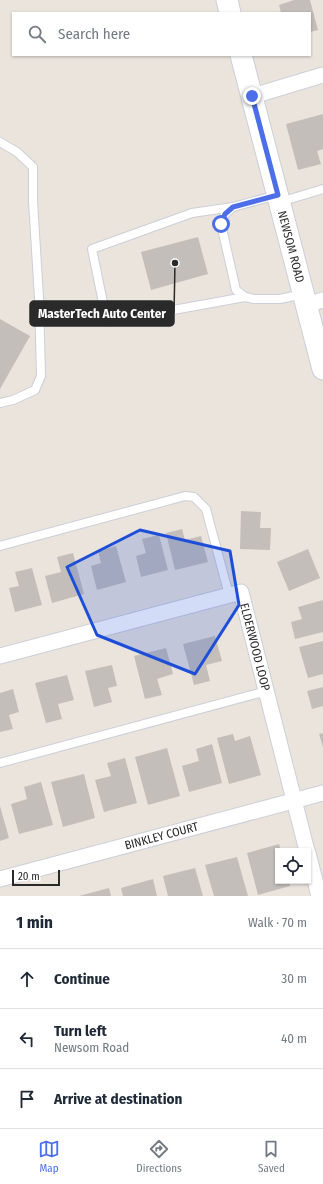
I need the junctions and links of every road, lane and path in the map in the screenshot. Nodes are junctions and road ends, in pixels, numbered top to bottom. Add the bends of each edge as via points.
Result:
1 (227, 0) edge
2 (230, 12) edge
3 (242, 56) edge
4 (323, 75) edge
5 (252, 96) junction
6 (0, 142) edge
7 (323, 189) edge
8 (279, 198) junction
9 (233, 207) junction
10 (245, 297) junction
11 (311, 300) edge
12 (323, 369) edge
13 (0, 403) edge
14 (0, 546) edge
15 (229, 595) junction
16 (0, 656) edge
17 (267, 691) junction
18 (0, 763) edge
19 (323, 793) edge
20 (295, 801) junction
21 (307, 848) edge
22 (311, 864) edge
23 (0, 879) edge
24 (319, 896) edge

1 - 2 street
3 - 5 street, NEWSOM ROAD
4 - 5 street
5 - 8 street, NEWSOM ROAD
6 - 13 lane via 17,152 33,167 41,376 35,390
7 - 8 lane
8 - 9 lane
8 - 11 street, NEWSOM ROAD
9 - 10 lane via 225,214 221,224 236,290
9 - 10 lane via 192,213 92,249 106,322
10 - 11 lane
11 - 12 street, NEWSOM ROAD
14 - 15 lane via 185,496 194,497 206,509
15 - 16 street, ELDERWOOD LOOP
15 - 17 street, ELDERWOOD LOOP via 241,592
17 - 18 lane
17 - 20 street, ELDERWOOD LOOP
19 - 20 street, BINKLEY COURT
20 - 21 street, ELDERWOOD LOOP
20 - 23 street, BINKLEY COURT
22 - 24 street, ELDERWOOD LOOP

